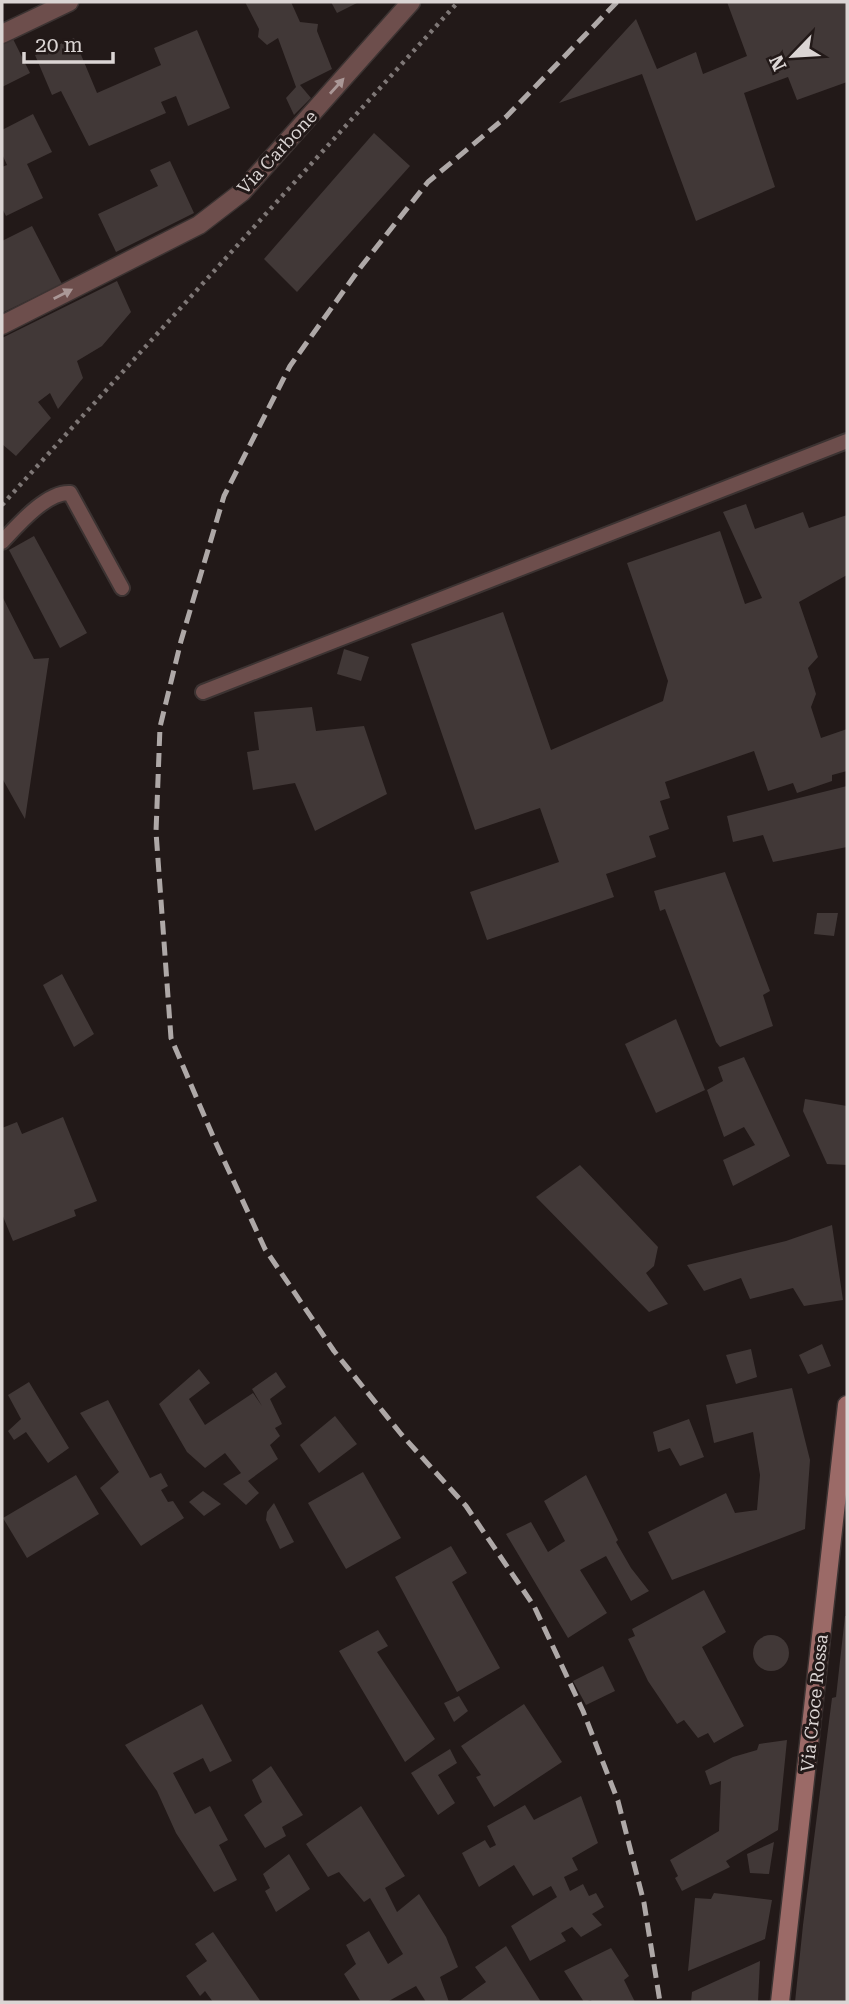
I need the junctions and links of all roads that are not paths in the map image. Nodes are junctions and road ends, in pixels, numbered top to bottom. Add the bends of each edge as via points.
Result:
1 (69, 2) edge
2 (411, 2) edge
3 (2, 34) edge
4 (2, 325) edge
5 (847, 441) edge
6 (2, 542) edge
7 (122, 587) dead end
8 (203, 692) dead end
9 (847, 1405) edge
10 (780, 2002) edge

1 - 3 street
4 -> 2 street, Via Carbone via 199,225 242,192
5 - 8 lane
6 - 7 lane via 50,497 70,493
9 - 10 main road, Via Croce Rossa

